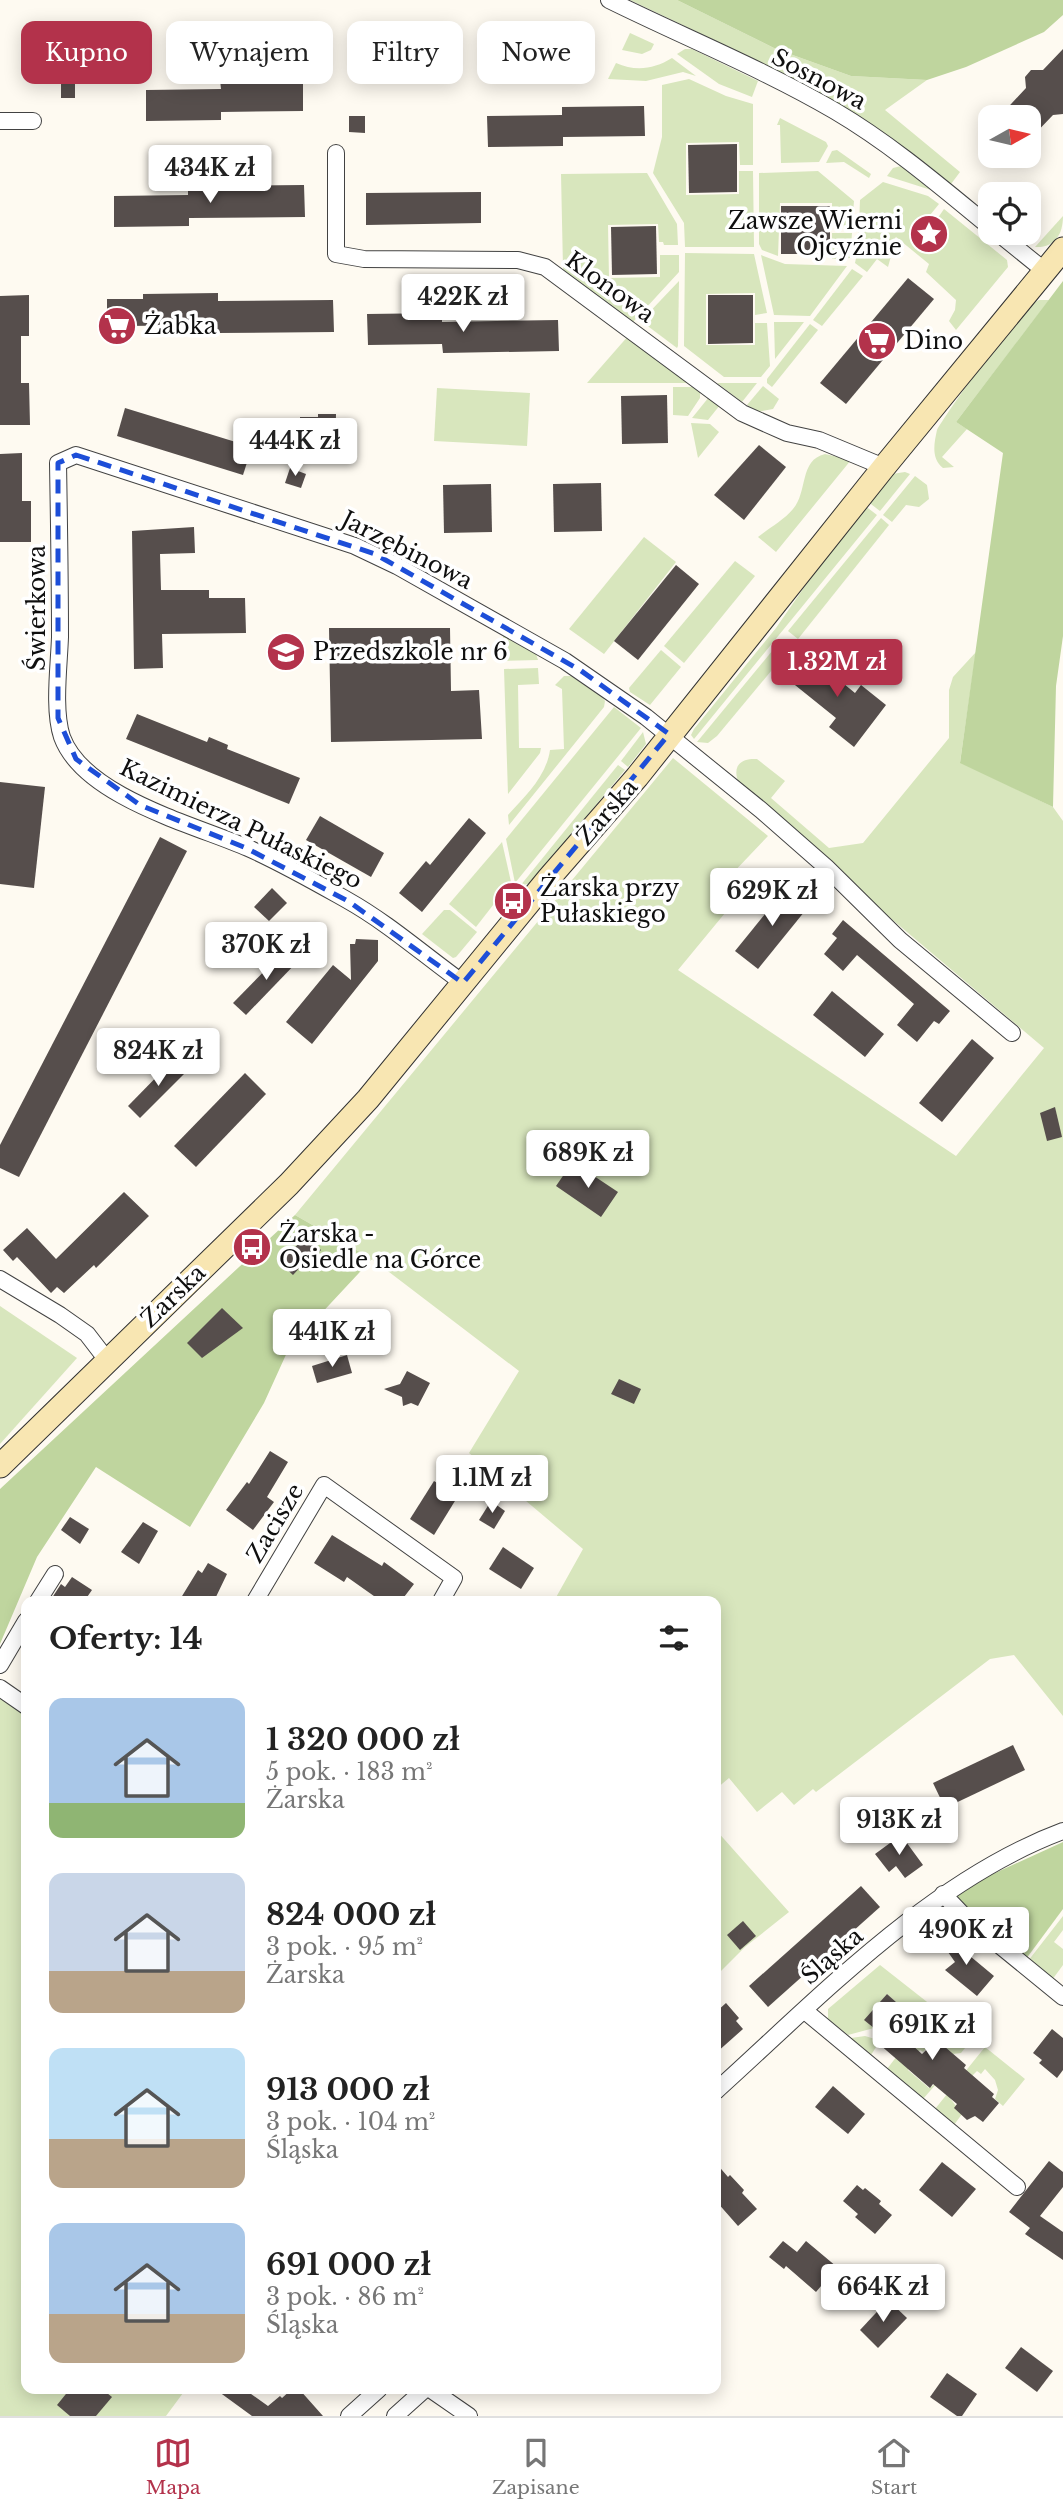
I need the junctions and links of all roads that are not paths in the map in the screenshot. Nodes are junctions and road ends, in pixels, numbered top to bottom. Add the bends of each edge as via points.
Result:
1 (609, 0) edge
2 (0, 121) edge
3 (33, 121) dead end
4 (336, 153) dead end
5 (978, 217) edge
6 (1013, 245) edge
7 (1063, 249) edge
8 (1045, 271) junction
9 (58, 463) joint
10 (884, 467) junction
11 (669, 734) junction
12 (70, 752) joint
13 (463, 983) junction
14 (1012, 1033) dead end
15 (0, 1279) edge
16 (107, 1360) junction
17 (0, 1465) edge
18 (55, 1574) dead end
19 (41, 1596) edge
20 (258, 1596) edge
21 (444, 1596) edge
22 (21, 1629) edge
23 (0, 1665) edge
24 (0, 1688) edge
25 (21, 1703) edge
26 (1063, 1830) edge
27 (943, 1894) junction
28 (1063, 1997) edge
29 (805, 2011) junction
30 (721, 2087) edge
31 (1017, 2187) dead end
32 (373, 2394) edge
33 (422, 2394) edge
34 (436, 2394) edge
35 (349, 2416) edge
36 (395, 2416) edge
37 (470, 2416) edge

1 - 5 street, Sosnowa via 836,112 891,148
2 - 3 street
4 - 10 street, Klonowa via 336,254 364,259 518,260 545,267 742,413
6 - 8 street
7 - 8 street, Żarska
8 - 10 street, Żarska
9 - 11 street, Jarzębinowa via 76,455 355,546 565,661
9 - 12 street, Świerkowa via 58,718
10 - 11 street, Żarska
11 - 13 street, Żarska
11 - 14 street, Jarzębinowa
12 - 13 street, Kazimierza Pułaskiego via 124,797 257,852 348,901
13 - 16 street, Żarska via 368,1099 298,1175
15 - 16 street via 86,1334
16 - 17 street, Żarska
18 - 19 street
20 - 21 street, Zacisze via 324,1485 454,1578
22 - 23 street
24 - 25 street
26 - 27 street, Śląska via 1006,1856
27 - 28 street
27 - 29 street, Śląska
29 - 30 street, Śląska
29 - 31 street
32 - 35 street
33 - 36 street
34 - 37 street

